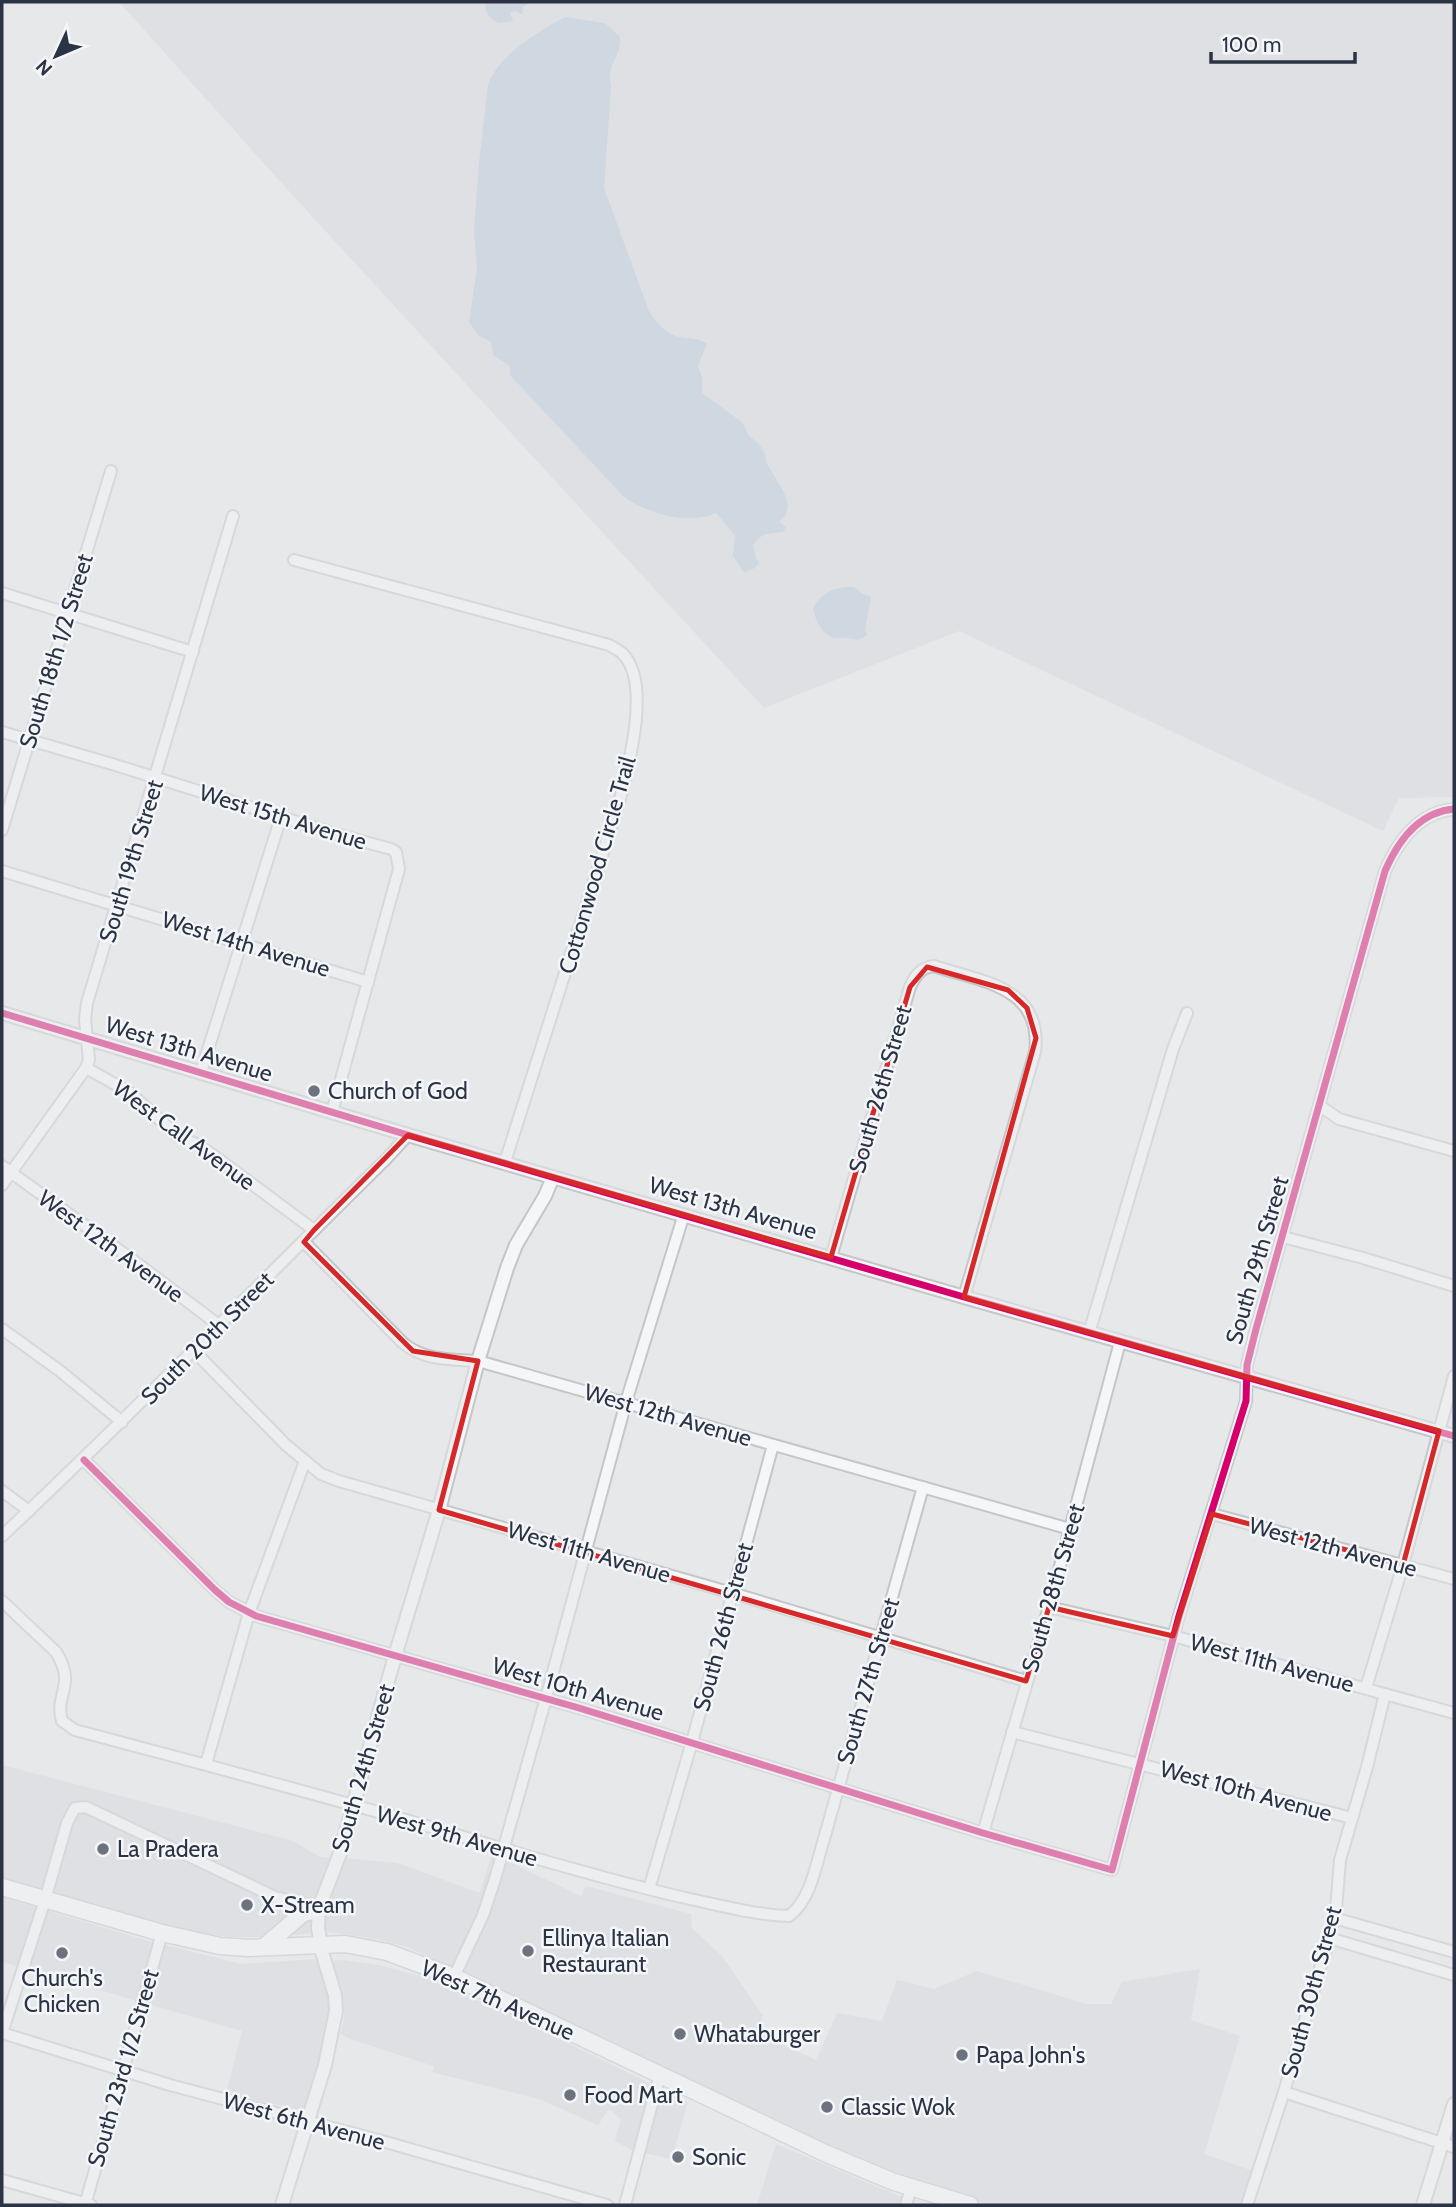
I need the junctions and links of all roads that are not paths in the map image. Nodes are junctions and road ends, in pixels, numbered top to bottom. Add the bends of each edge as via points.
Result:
1 (111, 471) dead end
2 (233, 516) dead end
3 (294, 560) dead end
4 (2, 593) edge
5 (68, 613) junction
6 (193, 652) junction
7 (2, 732) edge
8 (29, 740) junction
9 (156, 777) junction
10 (1454, 809) edge
11 (281, 817) junction
12 (2, 830) edge
13 (2, 871) edge
14 (118, 905) junction
15 (242, 943) junction
16 (369, 982) junction
17 (2, 1013) edge
18 (1187, 1013) dead end
19 (88, 1039) junction
20 (86, 1068) junction
21 (201, 1072) junction
22 (1320, 1105) junction
23 (332, 1112) junction
24 (408, 1135) junction
25 (1454, 1151) edge
26 (505, 1162) junction
27 (6, 1169) edge
28 (553, 1177) junction
29 (2, 1185) edge
30 (684, 1214) junction
31 (314, 1230) junction
32 (1283, 1237) junction
33 (304, 1242) junction
34 (831, 1257) junction
35 (1454, 1286) edge
36 (964, 1297) junction
37 (220, 1326) junction
38 (2, 1329) edge
39 (1089, 1333) junction
40 (1120, 1342) junction
41 (194, 1351) junction
42 (478, 1361) junction
43 (1454, 1376) edge
44 (1247, 1378) junction
45 (626, 1402) junction
46 (122, 1422) junction
47 (1439, 1432) junction
48 (1454, 1436) edge
49 (773, 1445) junction
50 (84, 1460) junction
51 (305, 1461) junction
52 (923, 1487) junction
53 (2, 1491) edge
54 (439, 1510) junction
55 (29, 1511) junction
56 (1212, 1514) junction
57 (1070, 1529) junction
58 (2, 1536) edge
59 (585, 1551) junction
60 (1403, 1565) junction
61 (1454, 1579) edge
62 (732, 1593) junction
63 (2, 1601) edge
64 (1049, 1607) junction
65 (249, 1613) junction
66 (1173, 1636) junction
67 (881, 1637) junction
68 (395, 1656) junction
69 (1027, 1681) junction
70 (1366, 1688) junction
71 (1385, 1694) junction
72 (546, 1699) junction
73 (1454, 1713) edge
74 (1012, 1732) junction
75 (692, 1742) junction
76 (1140, 1763) junction
77 (206, 1764) junction
78 (838, 1788) junction
79 (353, 1805) junction
80 (1352, 1818) junction
81 (983, 1833) junction
82 (503, 1850) junction
83 (1112, 1870) joint
84 (2, 1887) edge
85 (649, 1889) junction
86 (45, 1900) junction
87 (319, 1908) junction
88 (795, 1912) joint
89 (1334, 1918) junction
90 (162, 1933) junction
91 (1329, 1938) junction
92 (321, 1944) junction
93 (264, 1947) junction
94 (1454, 1952) edge
95 (1454, 1975) edge
96 (454, 1978) junction
97 (2, 2034) edge
98 (122, 2070) junction
99 (660, 2074) junction
100 (1284, 2092) junction
101 (1454, 2104) edge
102 (308, 2122) junction
103 (1448, 2145) edge
104 (2, 2180) edge
105 (911, 2188) junction
106 (87, 2205) edge
107 (282, 2205) edge
108 (607, 2205) edge
109 (625, 2205) edge
110 (906, 2205) edge
111 (970, 2205) edge
112 (1247, 2205) edge
113 (1423, 2205) edge

1 - 5 street, South 18th 1/2 Street
2 - 6 street, South 19th Street
3 - 26 street, Cottonwood Circle Trail via 609,645 626,656 632,670 637,688 628,770
4 - 5 street
5 - 6 street
5 - 8 street, South 18th 1/2 Street
6 - 9 street, South 19th Street
7 - 8 street, West 15th Avenue
8 - 9 street, West 15th Avenue
8 - 12 street, South 18th 1/2 Street
9 - 11 street, West 15th Avenue
9 - 14 street, South 19th Street
10 - 22 street, South 29th Street via 1423,819 1388,864
11 - 15 street
11 - 16 street, West 15th Avenue via 396,852 400,869
13 - 14 street, West 14th Avenue
14 - 15 street, West 14th Avenue
14 - 19 street, South 19th Street via 87,1003
15 - 16 street, West 14th Avenue
15 - 21 street
16 - 23 street
17 - 19 street, West 13th Avenue
18 - 39 street
19 - 20 street, South 19th Street
19 - 21 street, West 13th Avenue
20 - 27 street
20 - 31 street, West Call Avenue via 129,1092 177,1136 217,1158
21 - 23 street, West 13th Avenue
22 - 25 street via 1339,1119
22 - 32 street, South 29th Street
23 - 24 street, West 13th Avenue
24 - 26 street, West 13th Avenue
24 - 31 street, South 20th Street
26 - 28 street, West 13th Avenue
27 - 29 street
27 - 37 street, West 12th Avenue
28 - 30 street, West 13th Avenue
28 - 42 street, South 24th Street via 511,1257
30 - 34 street, West 13th Avenue
30 - 45 street
31 - 33 street, South 20th Street
32 - 35 street
32 - 44 street, South 29th Street
33 - 37 street, South 20th Street
33 - 42 street, West 12th Avenue via 412,1351
34 - 36 street, West 13th Avenue
34 - 36 street, South 26th Street via 910,987 920,971 933,966 1008,990 1027,1008 1036,1038
36 - 39 street, West 13th Avenue
37 - 41 street, South 20th Street
38 - 46 street
39 - 40 street, West 13th Avenue
40 - 44 street, West 13th Avenue
40 - 57 street, South 28th Street
41 - 46 street, South 20th Street
41 - 51 street, West 11th Avenue
42 - 45 street, West 12th Avenue
42 - 54 street, South 24th Street
43 - 47 street
44 - 47 street, West 13th Avenue
44 - 56 street, South 29th Street via 1246,1401
45 - 49 street, West 12th Avenue
45 - 59 street
46 - 50 street, South 20th Street
47 - 48 street, West 13th Avenue
47 - 60 street
49 - 52 street, West 12th Avenue
49 - 62 street, South 26th Street
50 - 55 street, South 20th Street
50 - 65 street, West 10th Avenue via 215,1590
51 - 54 street, West 11th Avenue via 339,1481
51 - 65 street
52 - 57 street, West 12th Avenue
52 - 67 street, South 27th Street
53 - 55 street
54 - 59 street, West 11th Avenue
54 - 68 street, South 24th Street
55 - 58 street, South 20th Street
56 - 60 street, West 12th Avenue
56 - 66 street, South 29th Street
57 - 64 street, South 28th Street
59 - 62 street, West 11th Avenue
59 - 72 street
60 - 61 street, West 12th Avenue
60 - 70 street
62 - 67 street, West 11th Avenue
62 - 75 street, South 26th Street
63 - 77 street, West 9th Avenue via 62,1662 66,1681 62,1721 75,1730
64 - 66 street, West 11th Avenue
64 - 69 street, South 28th Street
65 - 68 street, West 10th Avenue
65 - 77 street
66 - 70 street, West 11th Avenue
66 - 76 street, South 29th Street
67 - 69 street, West 11th Avenue
67 - 78 street, South 27th Street
68 - 72 street, West 10th Avenue
68 - 79 street, South 24th Street
69 - 74 street, South 28th Street
70 - 71 street, West 11th Avenue
71 - 73 street, West 11th Avenue
71 - 80 street, South 30th Street
72 - 75 street, West 10th Avenue
72 - 82 street
74 - 76 street, West 10th Avenue
74 - 81 street, South 28th Street
75 - 78 street, West 10th Avenue
75 - 85 street, South 26th Street
76 - 80 street, West 10th Avenue
76 - 83 street, South 29th Street
77 - 79 street, West 9th Avenue
78 - 81 street, West 10th Avenue
78 - 88 street, South 27th Street via 805,1896
79 - 82 street, West 9th Avenue
79 - 87 street, South 24th Street
80 - 89 street, South 30th Street via 1340,1860
81 - 83 street, West 10th Avenue
82 - 85 street, West 9th Avenue
82 - 96 street via 483,1915
84 - 86 main road, West 7th Avenue
85 - 88 street, West 9th Avenue via 768,1916
86 - 87 street via 67,1823 75,1808 86,1807 275,1897
86 - 90 main road, West 7th Avenue
86 - 97 street
87 - 92 street, South 24th Street
87 - 93 main road via 302,1914
89 - 91 street, South 30th Street
89 - 94 street
90 - 93 main road, West 7th Avenue via 220,1946
90 - 98 street, South 23rd 1/2 Street
91 - 95 street
91 - 100 street, South 30th Street
92 - 93 main road, West 7th Avenue
92 - 96 main road, West 7th Avenue via 387,1952
92 - 102 street, South 24th Street via 336,2011
96 - 99 main road, West 7th Avenue
97 - 98 street, West 6th Avenue
98 - 102 street, West 6th Avenue
98 - 106 street, South 23rd 1/2 Street
99 - 105 main road, West 7th Avenue via 827,2154
99 - 109 street
100 - 103 street
100 - 112 street, South 30th Street
101 - 103 street
102 - 107 street, South 24th Street
102 - 108 street, West 6th Avenue
103 - 113 street
104 - 106 street
105 - 110 street
105 - 111 main road, West 7th Avenue

